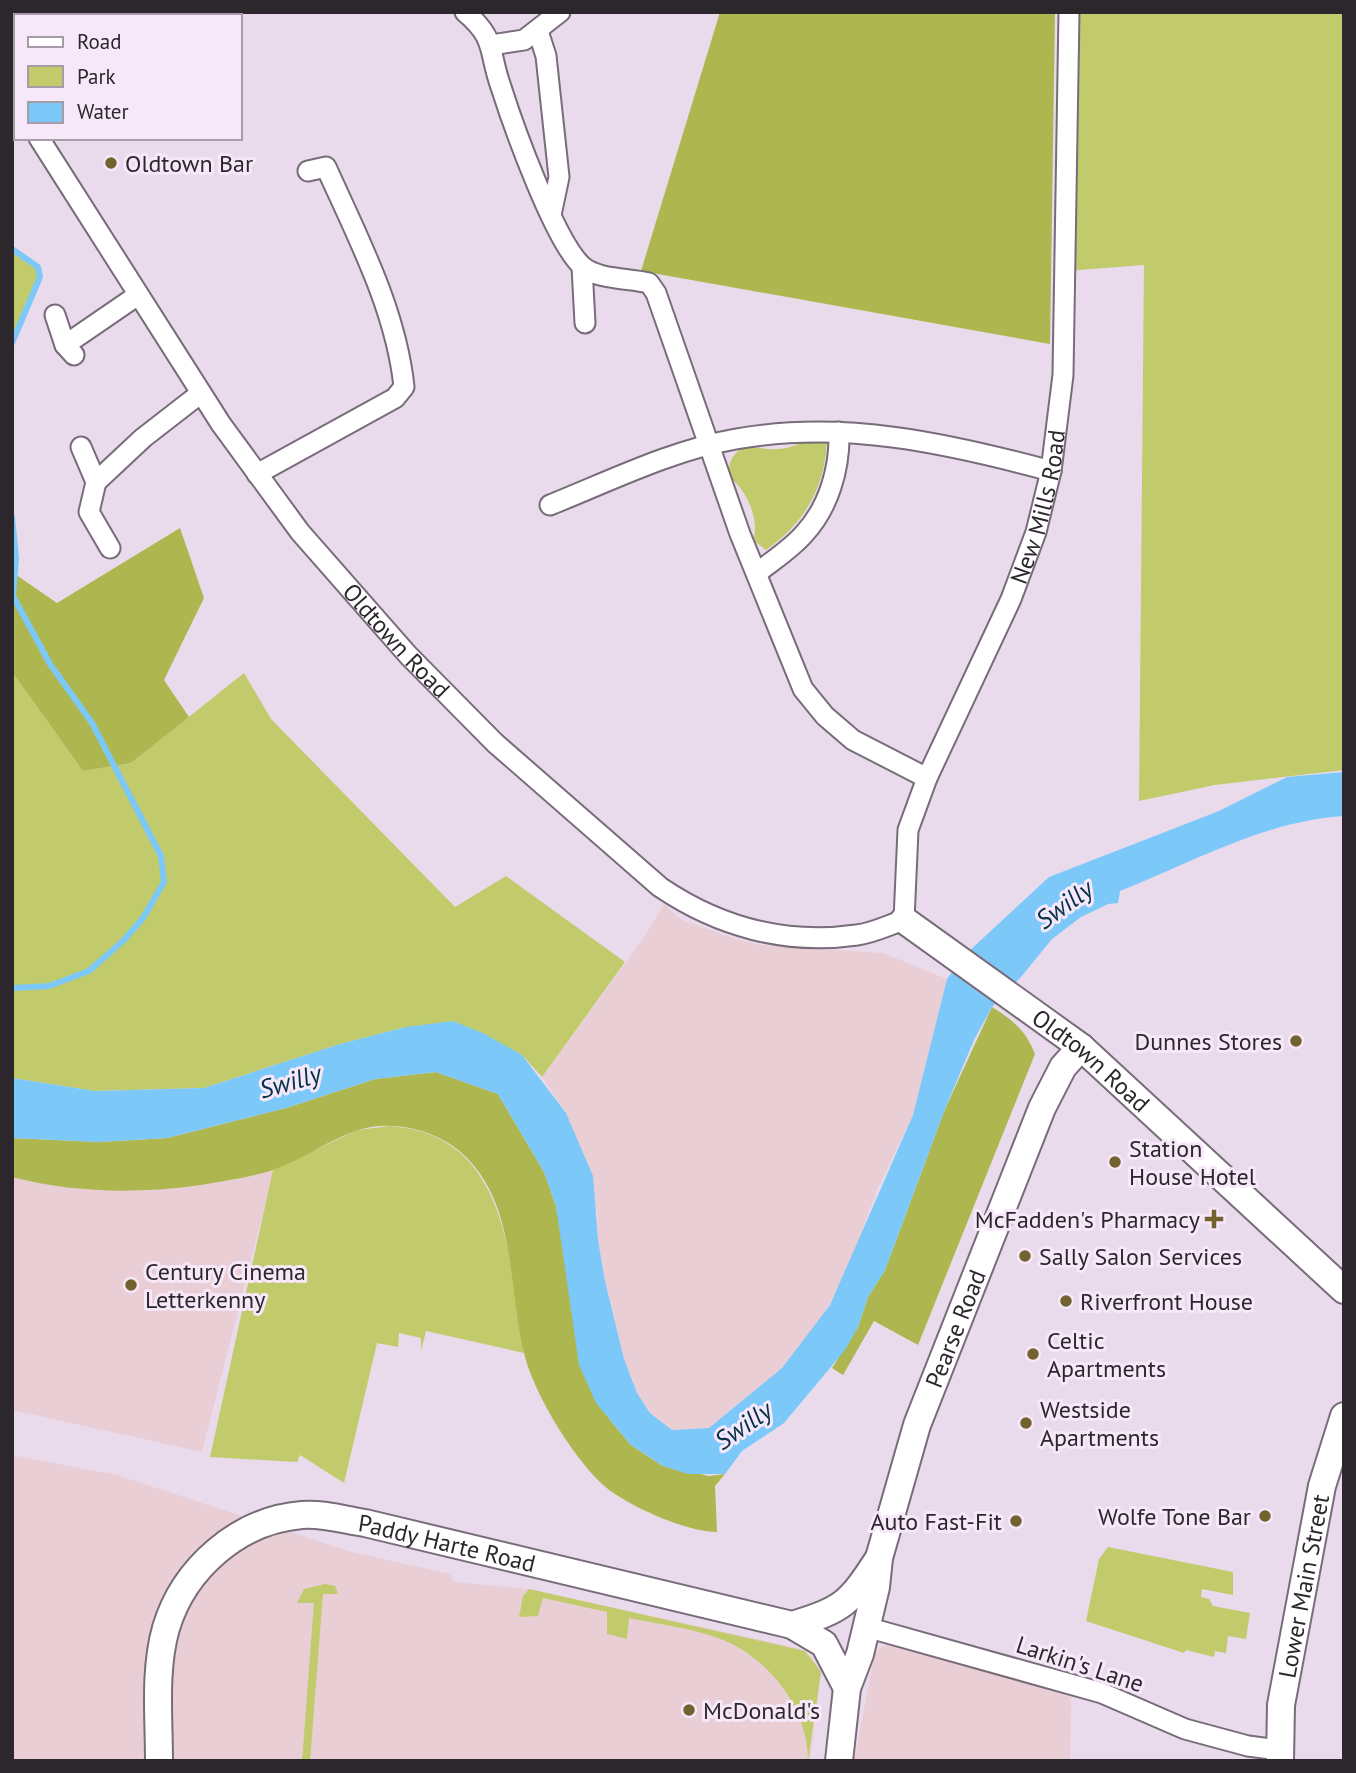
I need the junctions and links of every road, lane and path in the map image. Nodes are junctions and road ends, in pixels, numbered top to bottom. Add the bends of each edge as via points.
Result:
1 (465, 12) edge
2 (560, 12) edge
3 (1069, 12) edge
4 (538, 31) junction
5 (491, 45) junction
6 (40, 140) edge
7 (308, 171) dead end
8 (551, 215) junction
9 (582, 267) junction
10 (138, 295) junction
11 (55, 315) dead end
12 (584, 323) dead end
13 (201, 393) junction
14 (839, 432) junction
15 (709, 446) junction
16 (81, 447) dead end
17 (1051, 471) junction
18 (257, 474) junction
19 (96, 482) junction
20 (550, 505) dead end
21 (110, 548) dead end
22 (757, 573) junction
23 (927, 778) junction
24 (904, 920) junction
25 (1081, 1047) junction
26 (1344, 1290) edge
27 (1344, 1416) edge
28 (879, 1558) junction
29 (792, 1625) junction
30 (866, 1627) junction
31 (847, 1688) junction
32 (1279, 1755) edge
33 (159, 1761) edge
34 (839, 1761) edge

1 - 5 street via 480,25
2 - 4 street
3 - 17 street, New Mills Road via 1063,375
4 - 5 street via 524,40
4 - 8 street via 546,55 559,177
5 - 8 street via 499,84
6 - 10 street, Oldtown Road
7 - 18 street via 326,167 400,346 404,387 395,398
8 - 9 street
9 - 12 street
9 - 15 street via 649,283
10 - 11 street via 70,350
10 - 13 street, Oldtown Road
13 - 18 street, Oldtown Road
13 - 19 street
14 - 15 street via 767,435
14 - 17 street via 923,441
14 - 22 street via 840,458 824,505 804,535
15 - 20 street
15 - 22 street
16 - 19 street
17 - 23 street, New Mills Road via 1036,532 1011,599
18 - 24 street, Oldtown Road via 307,541 426,674 523,770 660,887 690,907 740,928 817,937 859,935
19 - 21 street via 89,512
22 - 23 street via 793,669 819,709 870,751
23 - 24 street, New Mills Road via 908,830
24 - 25 main road, Oldtown Road
25 - 26 main road, Oldtown Road
25 - 28 main road, Pearse Road via 1063,1067 1042,1108 935,1374
27 - 32 main road, Lower Main Street via 1322,1486 1280,1705
28 - 29 main road via 847,1603
28 - 30 main road, Pearse Road
29 - 31 main road via 824,1644
29 - 33 main road, Paddy Harte Road via 365,1523 303,1515 279,1519 230,1540 205,1561 185,1587 166,1628 161,1657
30 - 31 main road, Pearse Road
30 - 32 street, Larkin's Lane via 1102,1693 1185,1729
31 - 34 main road, Pearse Road

